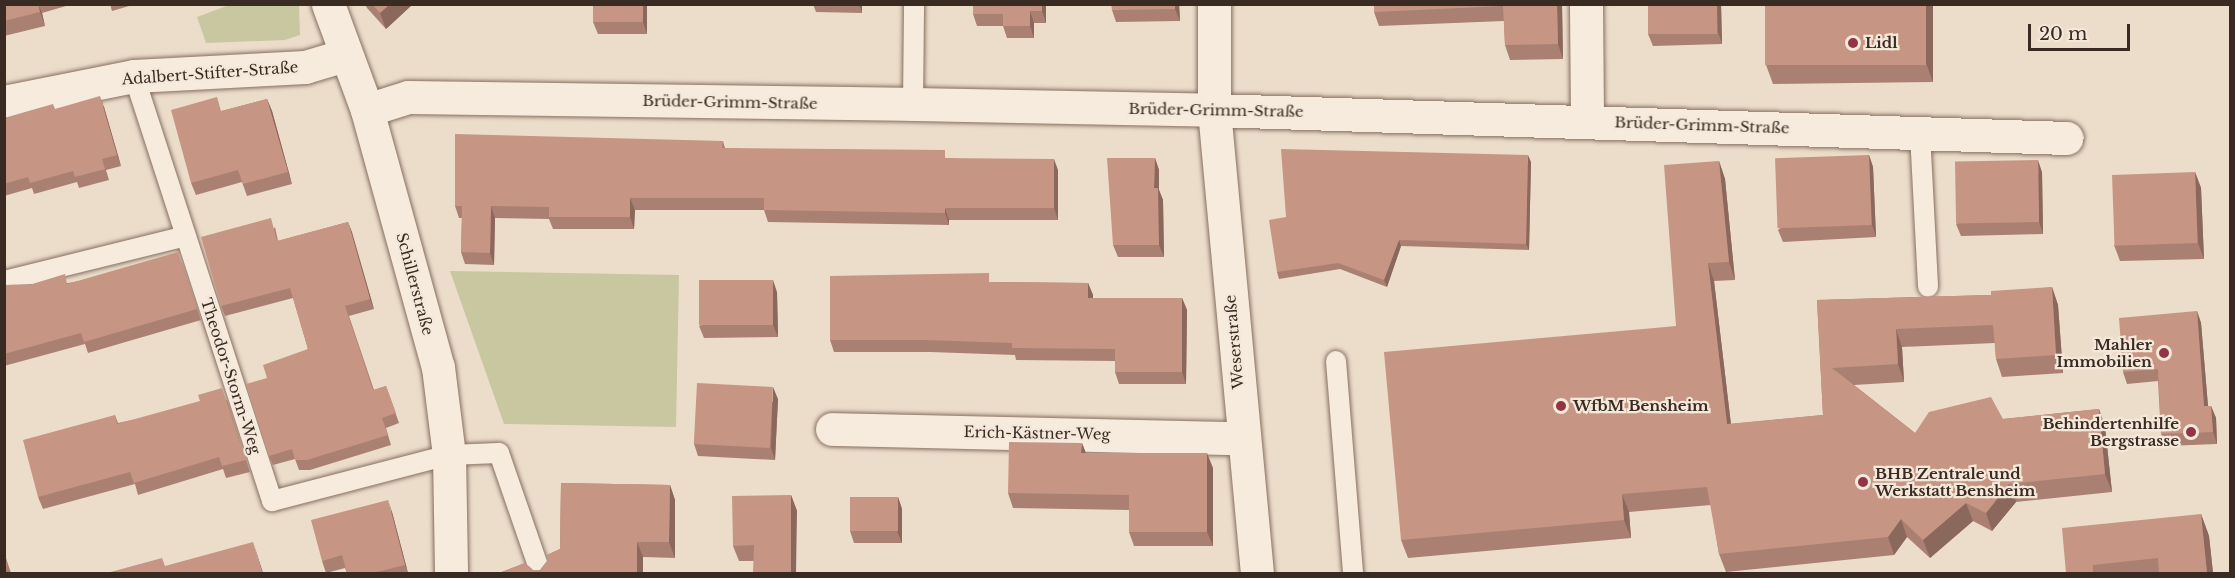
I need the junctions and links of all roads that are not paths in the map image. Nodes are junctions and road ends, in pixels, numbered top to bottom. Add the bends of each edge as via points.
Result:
1 (328, 4) edge
2 (914, 4) edge
3 (1214, 4) edge
4 (1586, 4) edge
5 (345, 55) junction
6 (134, 76) junction
7 (4, 102) edge
8 (913, 104) junction
9 (367, 110) junction
10 (1214, 110) junction
11 (1587, 122) junction
12 (1920, 133) junction
13 (2067, 138) dead end
14 (186, 236) junction
15 (4, 281) edge
16 (1928, 287) dead end
17 (1336, 362) dead end
18 (832, 429) dead end
19 (1243, 438) junction
20 (450, 455) junction
21 (451, 573) edge
22 (541, 573) edge
23 (1257, 573) edge
24 (1353, 573) edge

1 - 5 street, Schillerstraße
2 - 8 lane
3 - 10 street, Weserstraße
4 - 11 street
5 - 6 street, Adalbert-Stifter-Straße via 305,67
5 - 9 street, Schillerstraße
6 - 7 street, Adalbert-Stifter-Straße
6 - 14 lane, Theodor-Storm-Weg
8 - 9 street, Brüder-Grimm-Straße via 408,97
8 - 10 street, Brüder-Grimm-Straße
9 - 20 street, Schillerstraße via 438,367
10 - 11 street, Brüder-Grimm-Straße
10 - 19 street, Weserstraße
11 - 12 street, Brüder-Grimm-Straße
12 - 13 street, Brüder-Grimm-Straße
12 - 16 lane
14 - 15 lane
14 - 20 lane, Theodor-Storm-Weg via 272,501
17 - 24 lane
18 - 19 street, Erich-Kästner-Weg
19 - 23 street, Weserstraße
20 - 21 street, Schillerstraße
20 - 22 lane via 499,453

